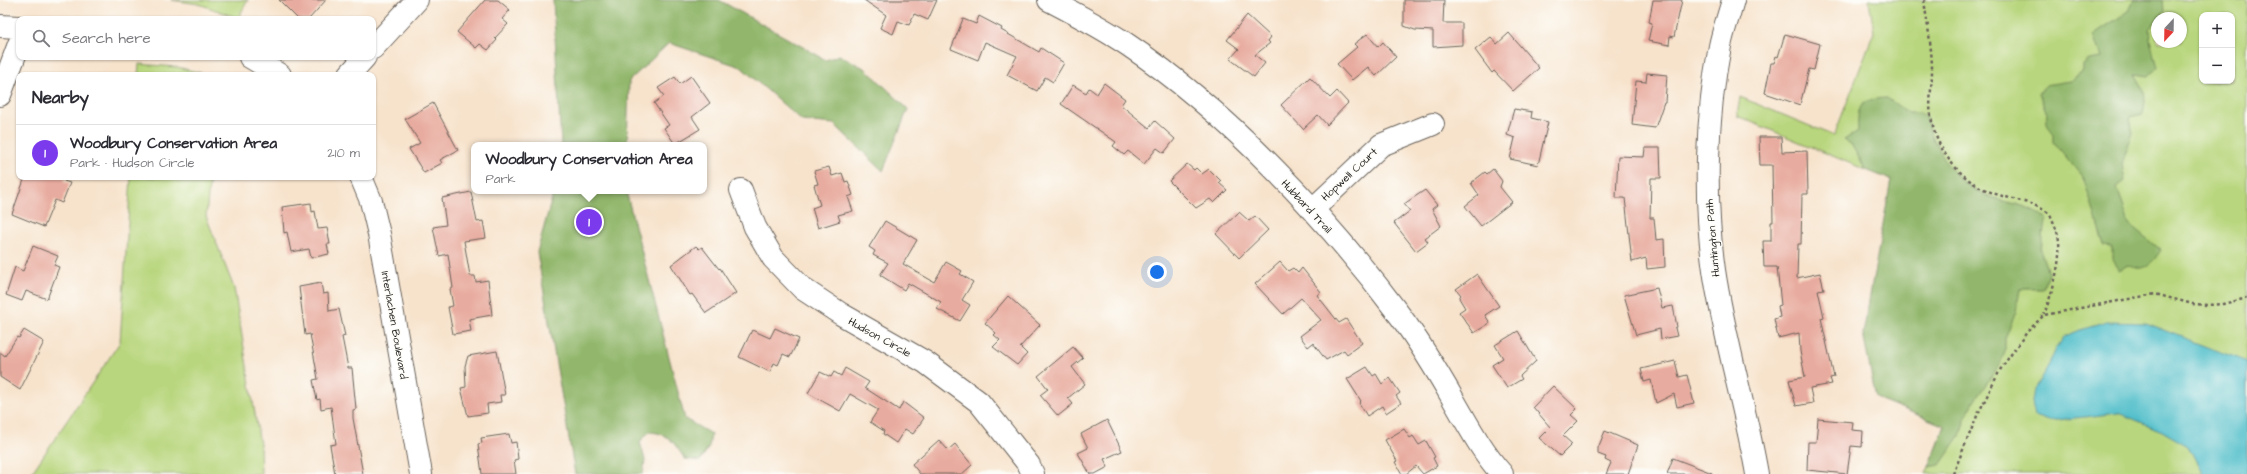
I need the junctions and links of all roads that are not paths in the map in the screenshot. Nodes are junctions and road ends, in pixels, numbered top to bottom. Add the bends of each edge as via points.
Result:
1 (417, 0) edge
2 (1049, 0) edge
3 (1733, 0) edge
4 (1080, 7) edge
5 (0, 26) edge
6 (16, 27) edge
7 (376, 45) edge
8 (16, 52) edge
9 (255, 60) edge
10 (362, 60) edge
11 (275, 72) edge
12 (352, 72) edge
13 (0, 95) edge
14 (1433, 124) dead end
15 (362, 180) edge
16 (741, 190) dead end
17 (1312, 210) junction
18 (421, 474) edge
19 (1033, 474) edge
20 (1502, 474) edge
21 (1757, 474) edge

1 - 7 street
2 - 4 street, Hubbard Trail
3 - 21 street, Huntington Path via 1720,46 1715,80 1708,176 1709,222 1715,277
4 - 17 street, Hubbard Trail via 1173,79 1251,147
5 - 6 street
8 - 13 street
9 - 11 street
10 - 12 street
14 - 17 street, Hopwell Court via 1381,145
15 - 18 street, Interlachen Boulevard via 371,201 379,234
16 - 19 street, Hudson Circle via 755,227 773,258 803,289 925,362 979,402 1029,465
17 - 20 street, Hubbard Trail via 1358,262 1401,318 1441,378 1490,461

